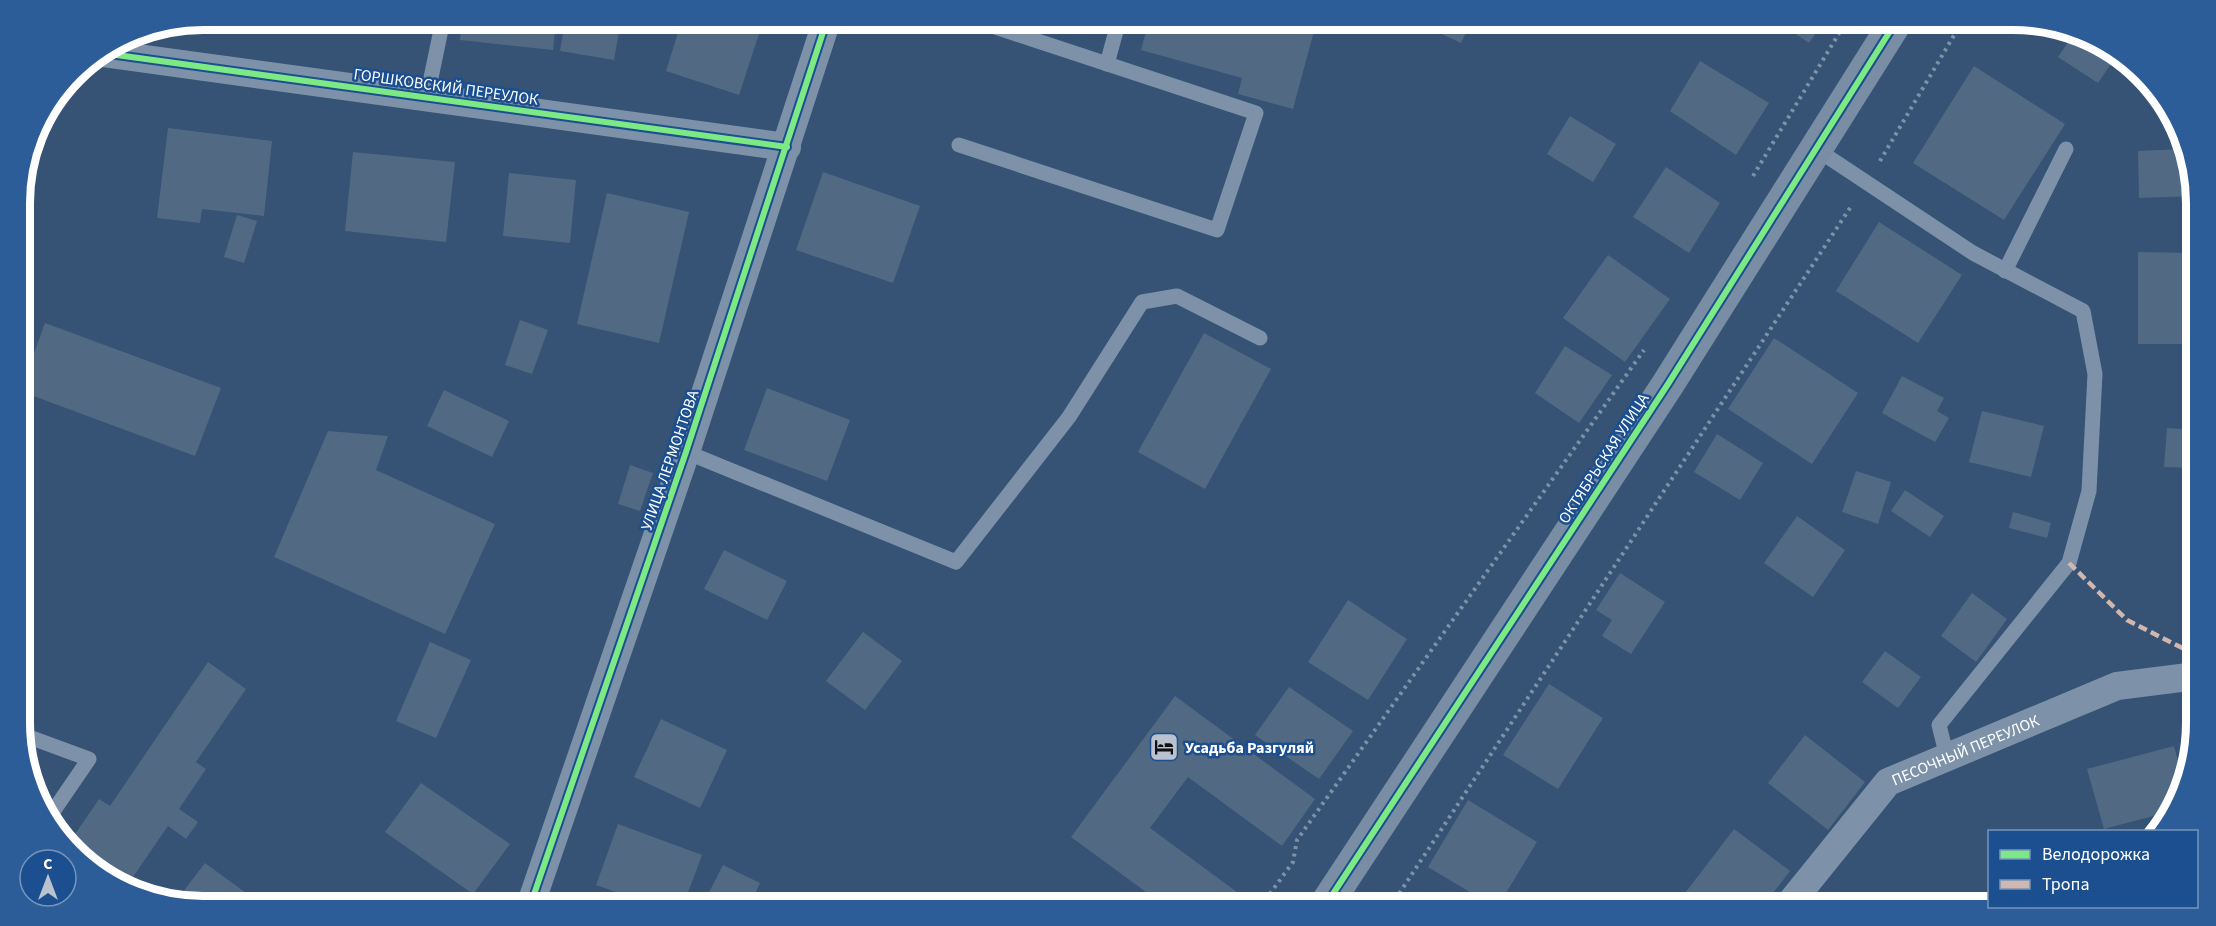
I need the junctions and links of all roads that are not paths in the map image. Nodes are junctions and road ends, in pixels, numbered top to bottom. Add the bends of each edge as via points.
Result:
1 (441, 30) edge
2 (824, 30) edge
3 (1004, 30) edge
4 (1116, 30) edge
5 (1891, 30) edge
6 (115, 55) edge
7 (1107, 64) junction
8 (427, 97) junction
9 (959, 145) dead end
10 (787, 147) junction
11 (1816, 148) junction
12 (2066, 149) dead end
13 (2005, 271) junction
14 (1260, 338) dead end
15 (687, 452) junction
16 (2186, 677) edge
17 (31, 738) edge
18 (1947, 757) junction
19 (54, 810) edge
20 (533, 896) edge
21 (1332, 896) edge
22 (1796, 896) edge

1 - 8 lane
2 - 10 street, УЛИЦА ЛЕРМОНТОВА
3 - 7 lane
4 - 7 lane
5 - 11 street, ОКТЯБРЬСКАЯ УЛИЦА
6 - 8 street, ГОРШКОВСКИЙ ПЕРЕУЛОК
7 - 9 lane via 1256,113 1217,230
8 - 10 street, ГОРШКОВСКИЙ ПЕРЕУЛОК
10 - 15 street, УЛИЦА ЛЕРМОНТОВА
11 - 13 lane
11 - 21 street, ОКТЯБРЬСКАЯ УЛИЦА via 1668,384
12 - 13 lane
13 - 18 lane via 2083,311 2095,374 2089,491 2069,563 1939,725
14 - 15 lane via 1177,296 1142,302 1069,417 956,562
15 - 20 street, УЛИЦА ЛЕРМОНТОВА
16 - 18 street, ПЕСОЧНЫЙ ПЕРЕУЛОК via 2117,686
17 - 19 lane via 89,759
18 - 22 street, ПЕСОЧНЫЙ ПЕРЕУЛОК via 1888,782

